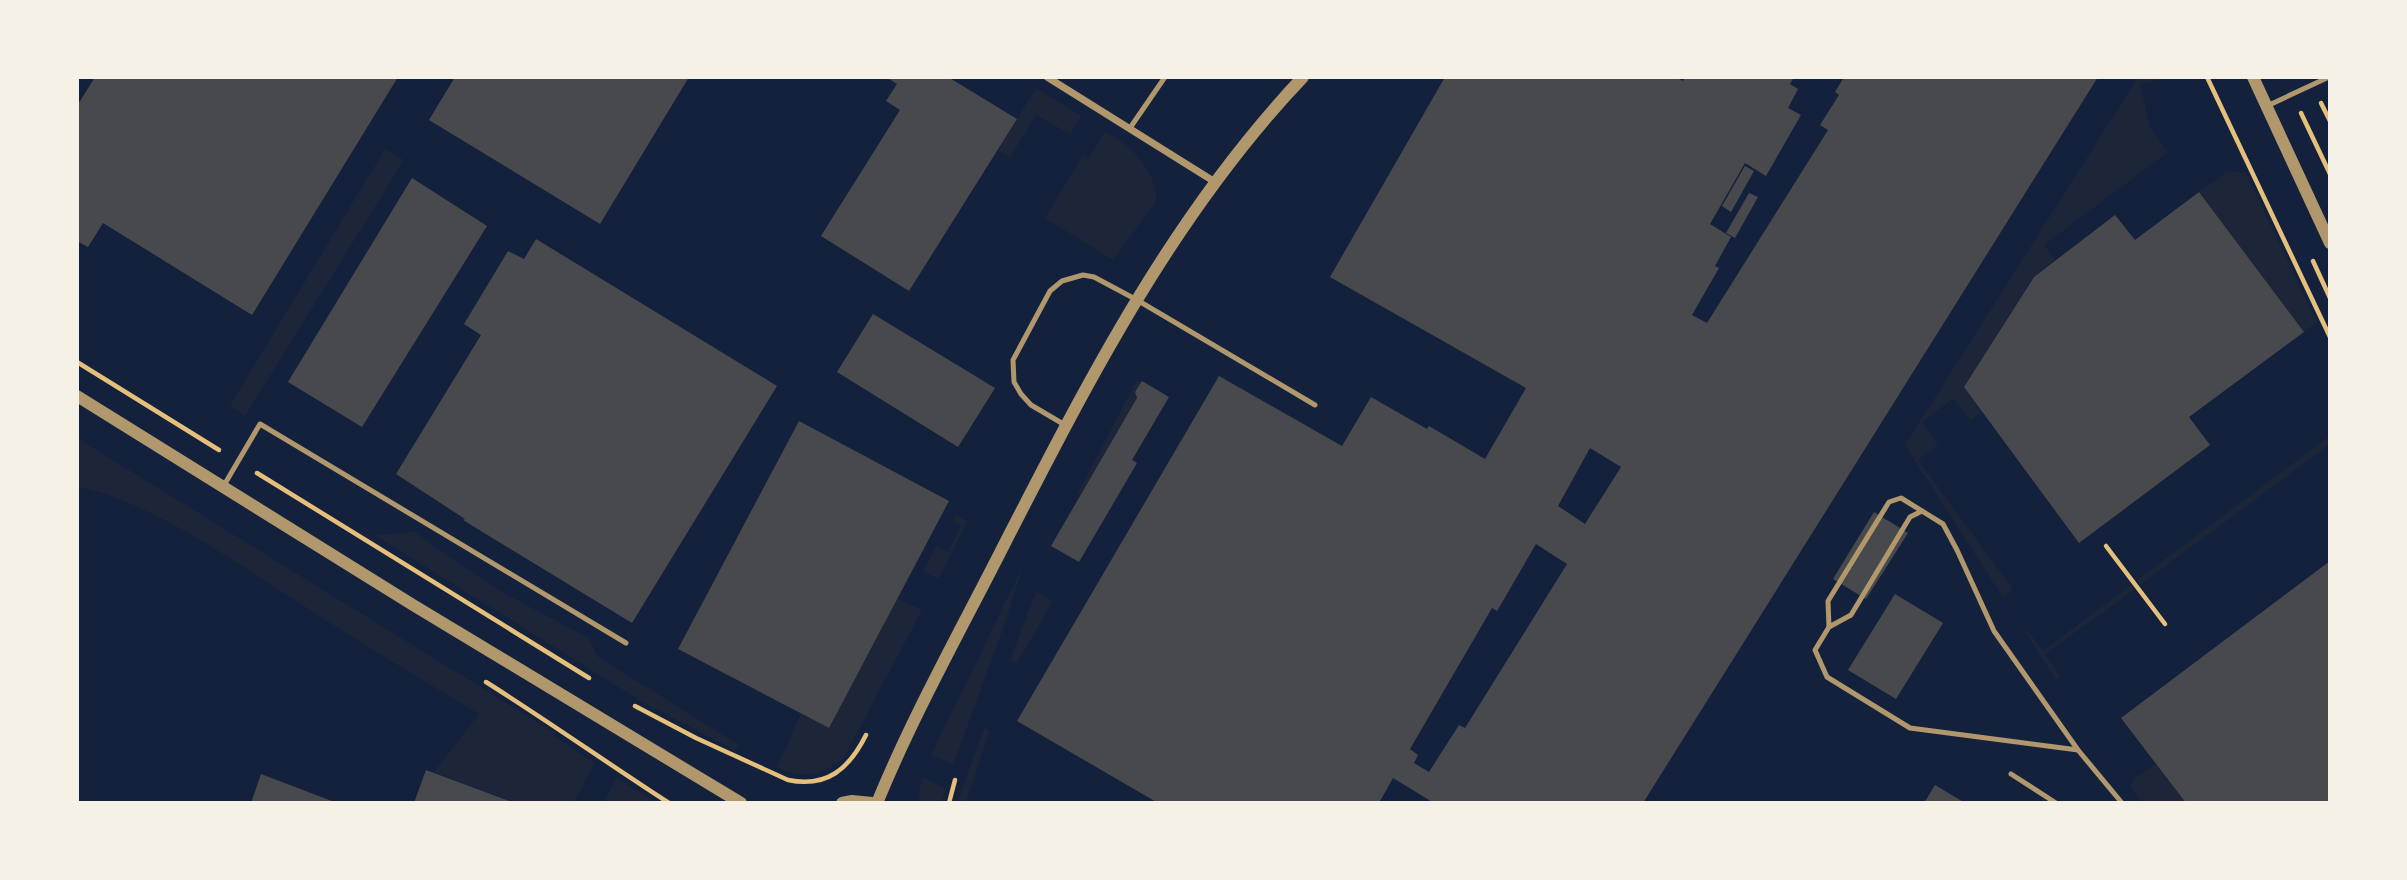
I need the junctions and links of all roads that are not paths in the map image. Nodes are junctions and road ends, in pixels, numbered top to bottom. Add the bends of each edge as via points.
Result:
1 (1047, 77) edge
2 (1165, 77) edge
3 (1303, 77) edge
4 (2253, 77) edge
5 (2329, 77) edge
6 (2267, 106) junction
7 (1130, 128) junction
8 (1215, 182) junction
9 (2330, 243) edge
10 (1137, 300) junction
11 (77, 396) edge
12 (1315, 405) dead end
13 (1066, 425) junction
14 (223, 487) junction
15 (1922, 511) junction
16 (1829, 627) junction
17 (626, 643) dead end
18 (2078, 750) junction
19 (2011, 774) dead end
20 (741, 803) edge
21 (842, 803) edge
22 (874, 803) edge
23 (2056, 803) edge
24 (2122, 803) edge

1 - 7 street
2 - 7 lane
3 - 8 street
4 - 6 street
5 - 6 lane
6 - 9 street
7 - 8 street
8 - 10 street
10 - 12 lane
10 - 13 street
10 - 13 lane via 1083,275 1062,281 1050,291 1013,360 1014,382 1031,405
11 - 14 street
13 - 22 street
14 - 17 lane via 260,424
14 - 20 street
15 - 16 lane via 1910,517 1852,615
15 - 16 lane via 1901,498 1889,502 1828,601
15 - 18 lane via 1943,524 1994,631
16 - 18 lane via 1815,650 1827,677 1910,728
18 - 24 lane
19 - 23 lane
21 - 22 street

